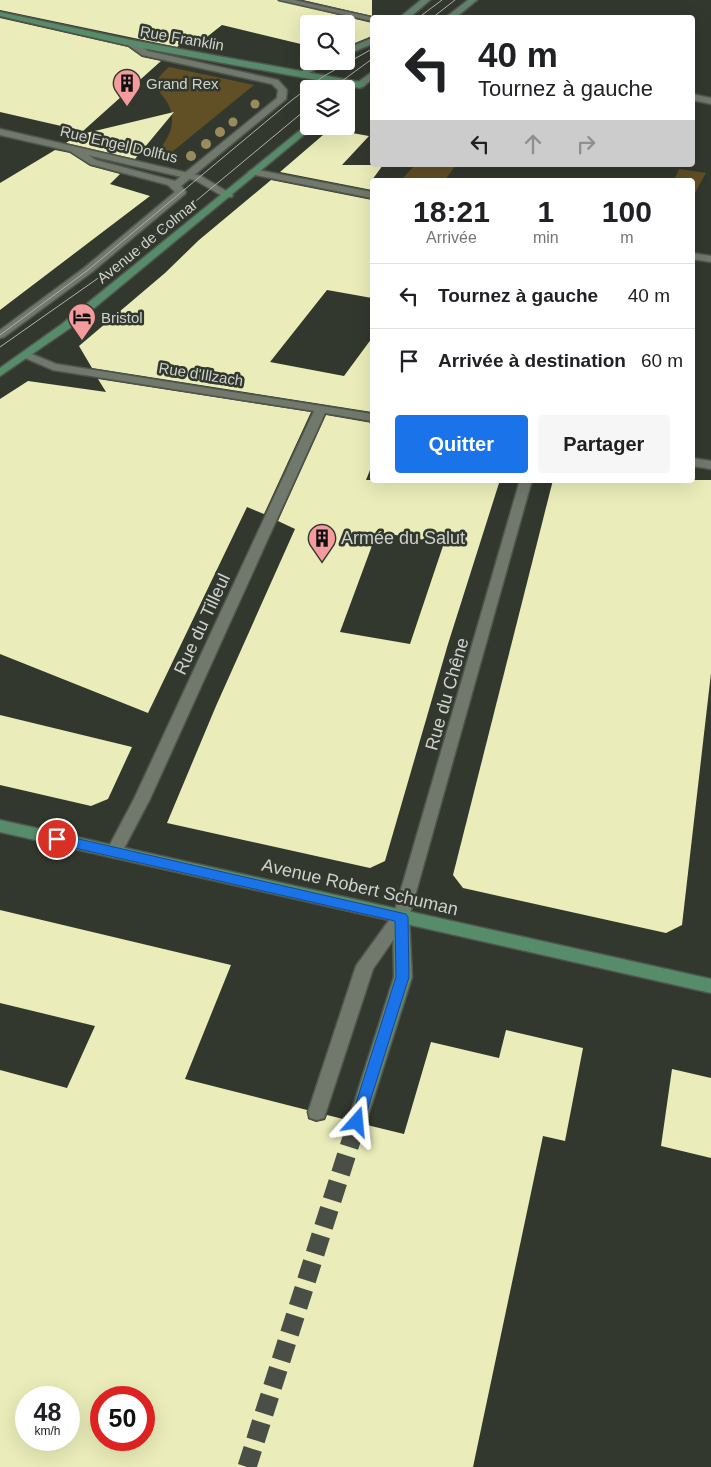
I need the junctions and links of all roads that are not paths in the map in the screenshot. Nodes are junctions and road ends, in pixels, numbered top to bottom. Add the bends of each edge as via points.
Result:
1 (283, 0) edge
2 (426, 0) edge
3 (472, 0) edge
4 (0, 14) edge
5 (407, 15) edge
6 (453, 15) edge
7 (370, 19) edge
8 (131, 42) junction
9 (370, 42) edge
10 (355, 48) edge
11 (308, 70) edge
12 (302, 73) junction
13 (370, 76) edge
14 (360, 84) junction
15 (355, 89) edge
16 (695, 98) edge
17 (711, 101) edge
18 (0, 132) edge
19 (300, 133) edge
20 (74, 150) junction
21 (253, 172) junction
22 (188, 175) junction
23 (175, 186) junction
24 (228, 195) junction
25 (370, 195) edge
26 (695, 256) edge
27 (711, 259) edge
28 (0, 335) edge
29 (27, 355) junction
30 (0, 373) edge
31 (321, 410) junction
32 (370, 417) edge
33 (695, 462) edge
34 (711, 465) edge
35 (525, 483) edge
36 (0, 826) edge
37 (114, 852) junction
38 (401, 917) junction
39 (711, 986) edge
40 (317, 1112) dead end
41 (357, 1122) tunnel mouth

1 - 7 street
2 - 5 main road
3 - 6 main road
4 - 8 main road, Rue Franklin
8 - 12 main road, Rue Franklin
8 - 22 street via 145,53 275,82 283,90 281,99
9 - 10 main road
11 - 12 main road
12 - 14 main road, Rue Franklin
13 - 14 main road
14 - 15 main road
16 - 17 street
18 - 20 street, Rue Engel Dollfus
19 - 21 main road, Avenue de Colmar
20 - 22 street, Rue Engel Dollfus
20 - 23 street via 93,162
21 - 24 main road, Avenue de Colmar
21 - 25 street
22 - 23 street
22 - 24 street, Rue Engel Dollfus
23 - 28 street via 180,192 88,270
24 - 29 main road, Avenue de Colmar
26 - 27 street
29 - 30 main road, Avenue de Colmar
29 - 31 street, Rue d'Illzach via 52,367
31 - 32 street, Rue d'Illzach
31 - 37 street, Rue du Tilleul via 142,799
33 - 34 street
35 - 38 street, Rue du Chêne
36 - 37 main road, Avenue Robert Schuman
37 - 38 main road, Avenue Robert Schuman
38 - 39 main road, Avenue Robert Schuman
38 - 40 street via 365,966
38 - 41 main road via 403,977

